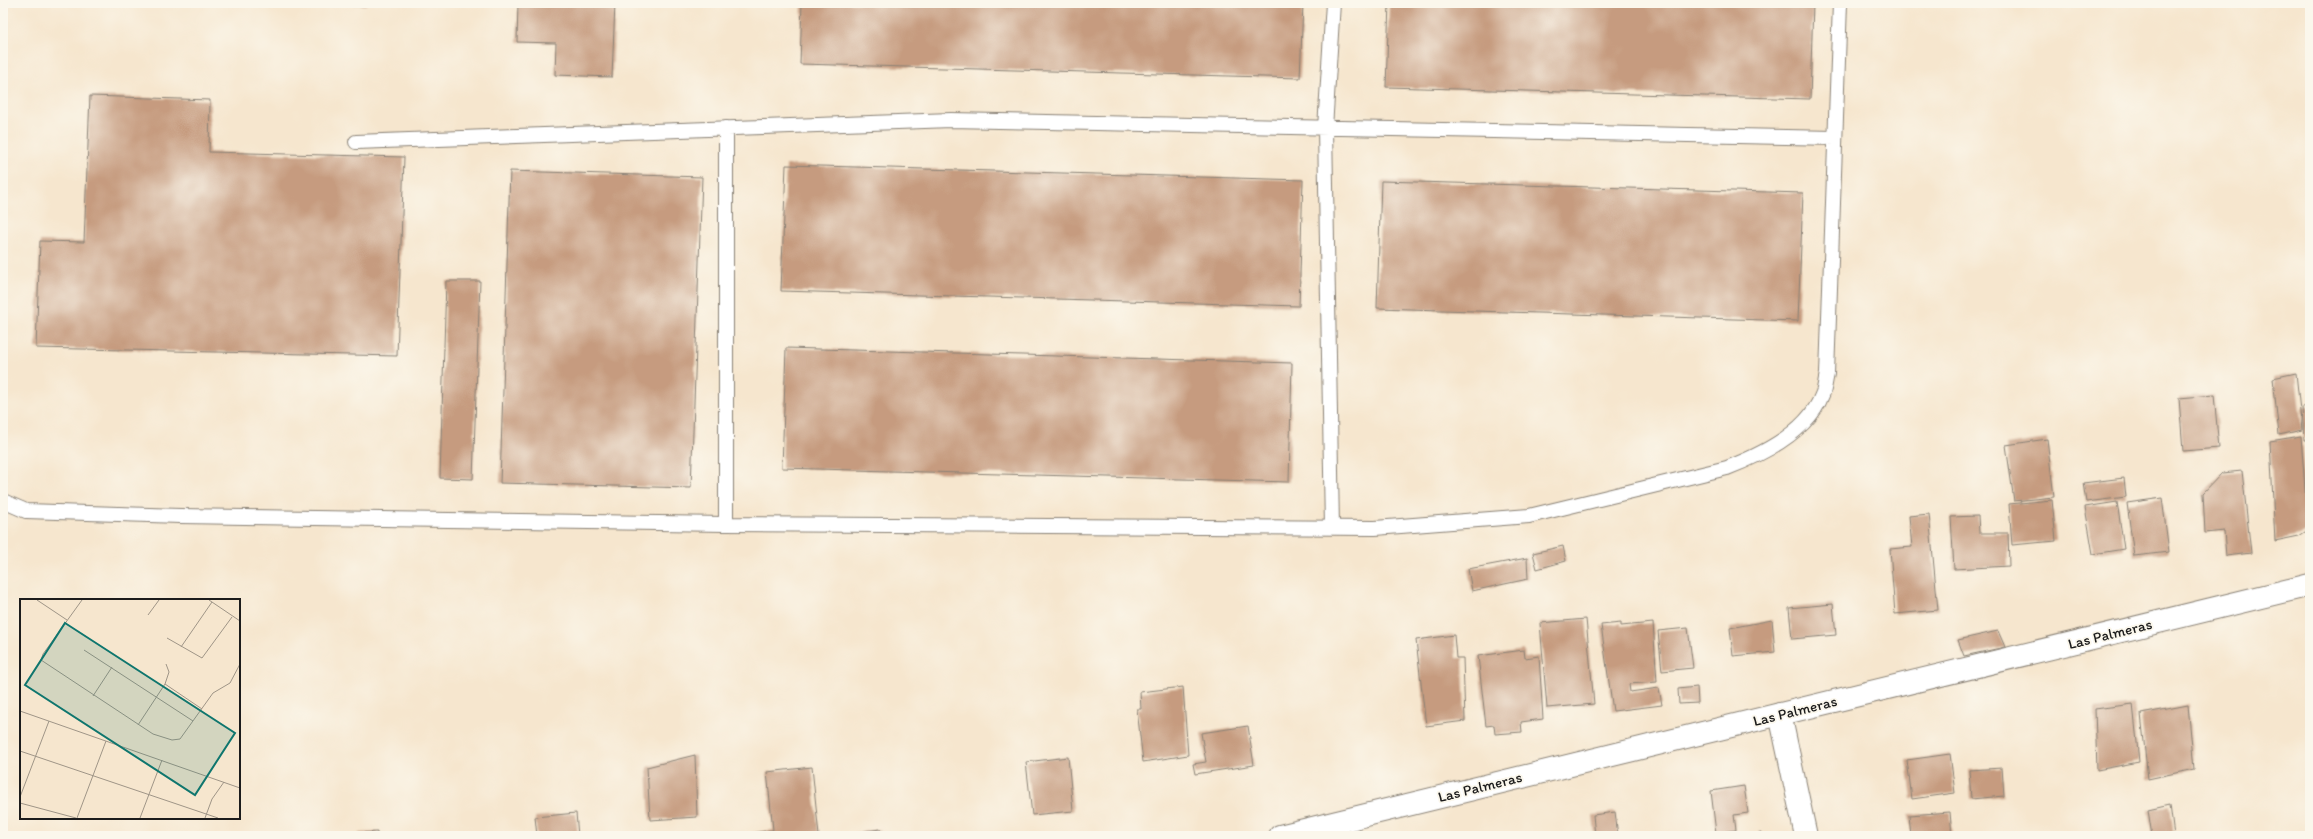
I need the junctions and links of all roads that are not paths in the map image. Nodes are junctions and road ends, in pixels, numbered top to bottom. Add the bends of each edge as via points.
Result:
1 (1333, 3) edge
2 (1840, 3) edge
3 (726, 128) junction
4 (1326, 128) junction
5 (1835, 138) junction
6 (356, 142) dead end
7 (3, 501) edge
8 (726, 524) junction
9 (1332, 528) junction
10 (2310, 585) edge
11 (1780, 714) junction
12 (1280, 836) edge
13 (1806, 836) edge

1 - 4 lane
2 - 5 lane
3 - 4 lane via 951,120
3 - 6 lane
3 - 8 lane
4 - 5 lane
4 - 9 lane
5 - 9 lane via 1827,374 1822,396 1809,417 1774,447 1757,457 1727,468 1529,516 1376,528
7 - 8 lane via 26,511 180,516
8 - 9 lane
10 - 11 street, Las Palmeras
11 - 12 street, Las Palmeras
11 - 13 street

